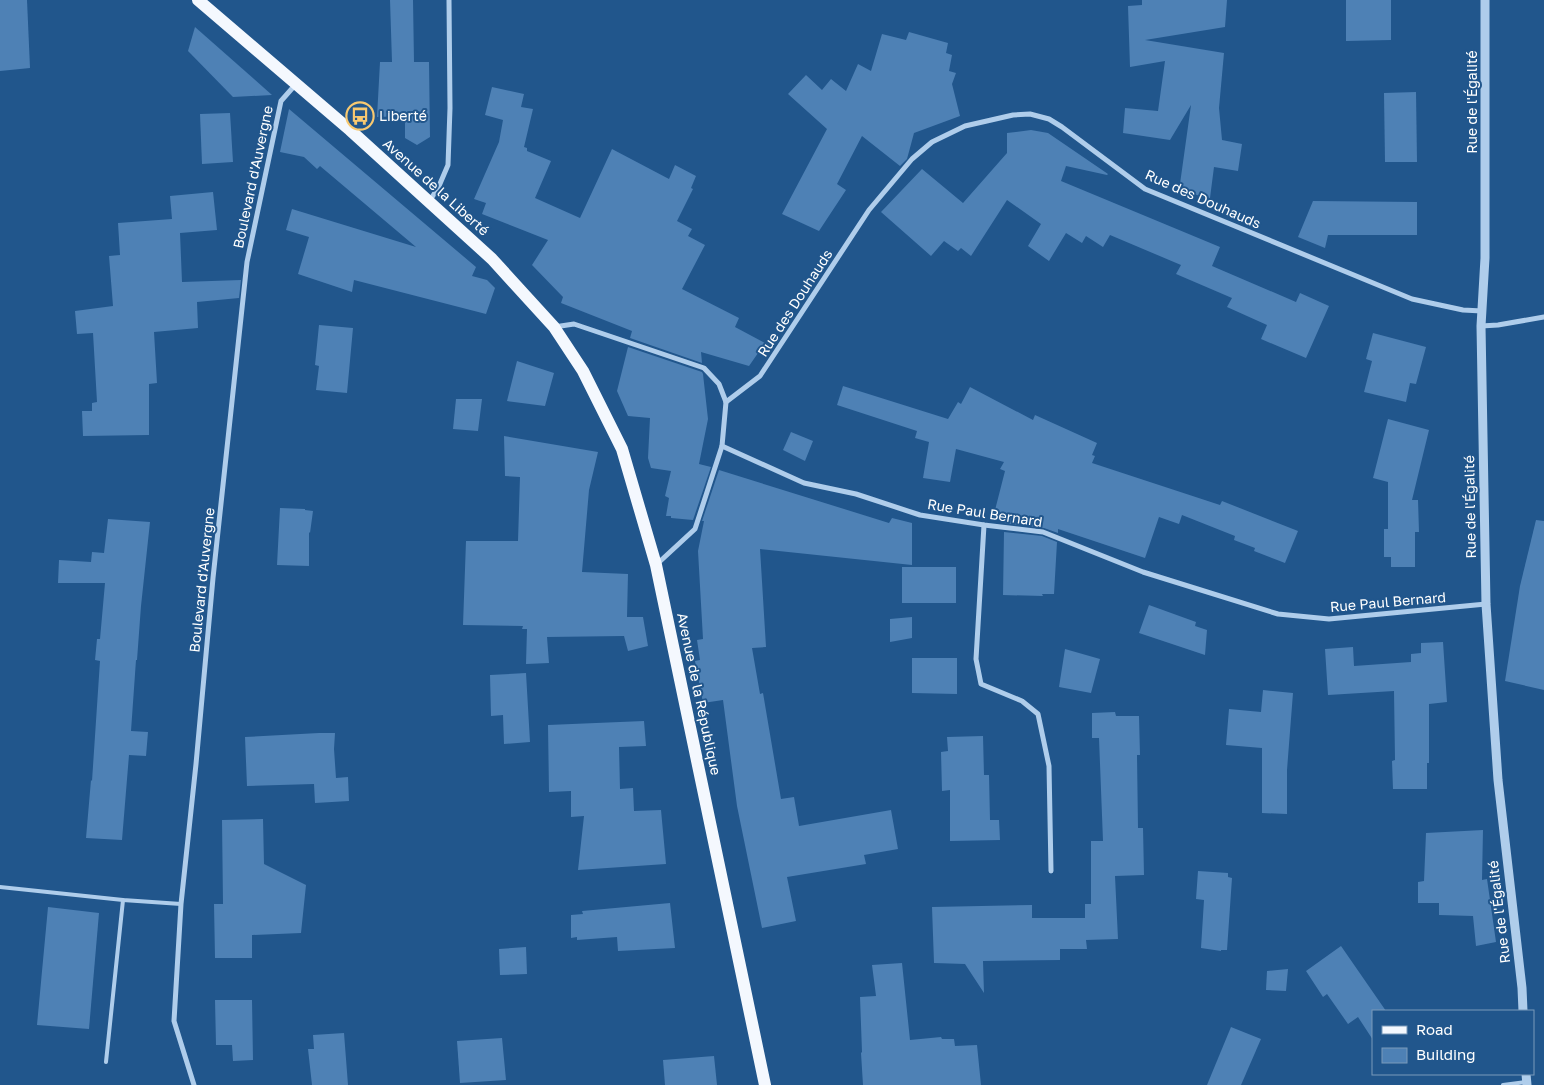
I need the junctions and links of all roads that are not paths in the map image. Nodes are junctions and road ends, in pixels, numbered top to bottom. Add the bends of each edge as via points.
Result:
1 (198, 0) edge
2 (449, 0) edge
3 (1486, 0) edge
4 (296, 83) junction
5 (429, 202) junction
6 (1483, 311) junction
7 (1544, 317) edge
8 (1482, 326) junction
9 (554, 327) junction
10 (726, 402) junction
11 (722, 446) junction
12 (984, 525) junction
13 (656, 565) junction
14 (1486, 604) junction
15 (1051, 871) dead end
16 (0, 887) edge
17 (123, 900) junction
18 (181, 904) junction
19 (1523, 1010) edge
20 (106, 1062) dead end
21 (1526, 1082) edge
22 (194, 1085) edge
23 (765, 1085) edge
24 (1503, 1085) edge

1 - 4 main road, Avenue de la Liberté
2 - 5 street via 448,165
3 - 6 street, Rue de l'Égalité
4 - 5 main road, Avenue de la Liberté
4 - 18 street, Boulevard d'Auvergne via 281,101 247,262
5 - 9 main road, Avenue de la Liberté via 492,259
6 - 8 street, Rue de l'Égalité
6 - 10 street, Rue des Douhauds via 1412,299 1145,189 1049,119 1030,114 1012,115 965,126 932,142 912,159 869,210 760,376
7 - 8 street
8 - 14 street, Rue de l'Égalité
9 - 10 street via 574,324 704,368 719,384
9 - 13 main road, Avenue de la République via 583,371 622,449
10 - 11 street
11 - 12 street, Rue Paul Bernard via 804,483 856,494 920,515
11 - 13 street via 695,528
12 - 14 street, Rue Paul Bernard via 1043,532 1143,572 1278,614 1329,619
12 - 15 street via 976,658 981,684 1022,702 1038,714 1049,766
13 - 23 main road, Avenue de la République
14 - 19 street, Rue de l'Égalité via 1498,780
16 - 17 lane
17 - 18 lane
17 - 20 lane
18 - 22 street, Boulevard d'Auvergne via 174,1021
21 - 24 lane

